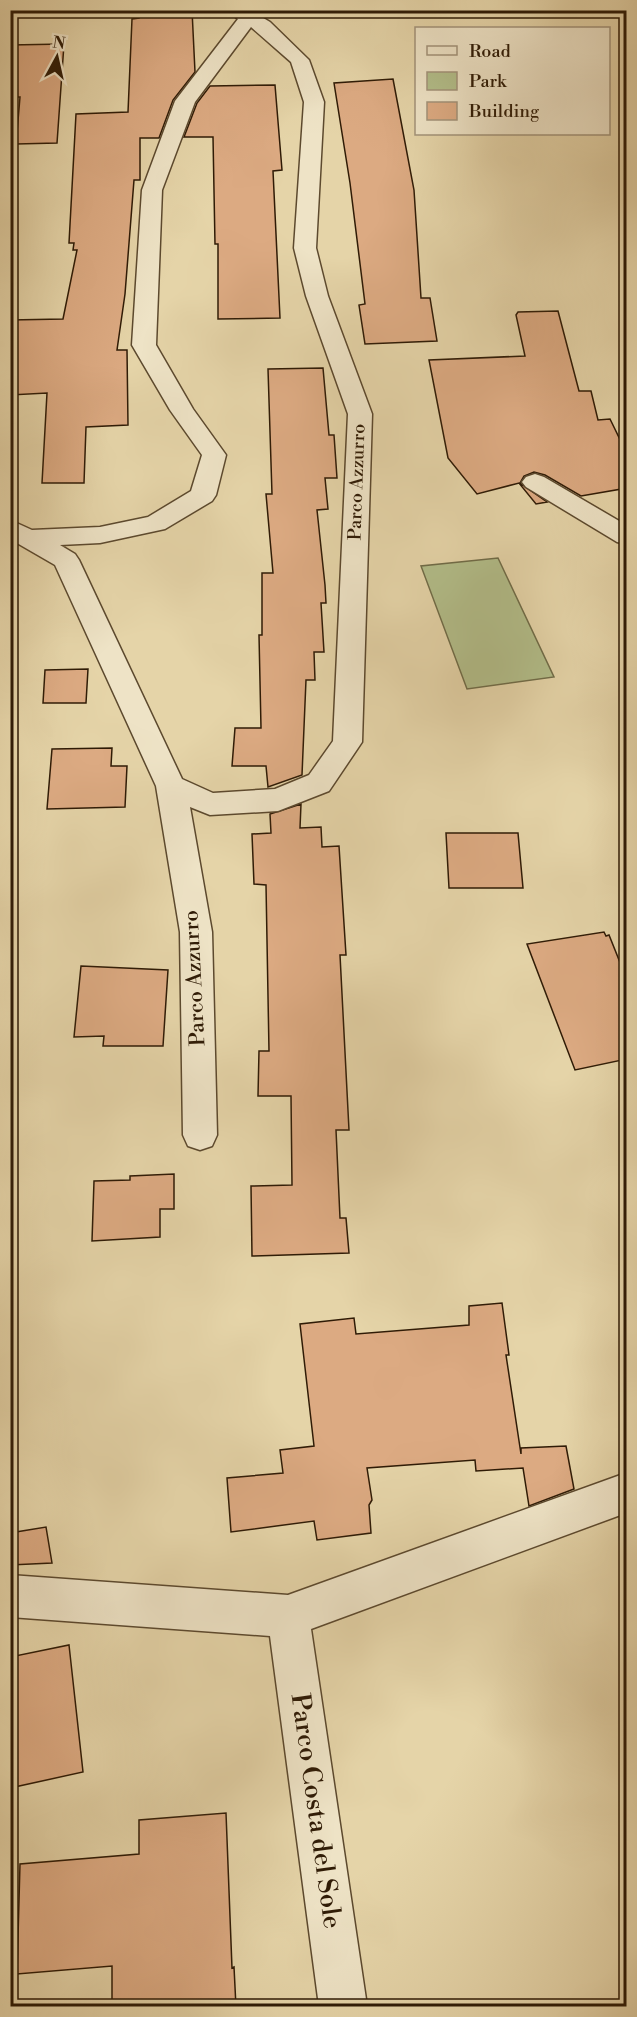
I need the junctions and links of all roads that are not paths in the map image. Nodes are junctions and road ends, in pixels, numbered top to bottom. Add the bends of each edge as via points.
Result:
1 (242, 14) edge
2 (535, 482) dead end
3 (21, 533) edge
4 (627, 536) edge
5 (171, 786) junction
6 (200, 1135) dead end
7 (627, 1493) edge
8 (10, 1596) edge
9 (288, 1616) junction
10 (344, 2007) edge

1 - 3 street, Parco Azzurro via 184,101 152,190 144,345 214,455 202,495 156,523 100,535
1 - 5 street, Parco Azzurro via 263,26 300,60 314,102 305,248 317,296 360,414 347,742 319,783 278,800 210,804
2 - 4 street
3 - 5 street, Parco Azzurro via 66,560
5 - 6 street, Parco Azzurro via 196,932
7 - 9 street
8 - 9 street
9 - 10 street, Parco Costa del Sole

